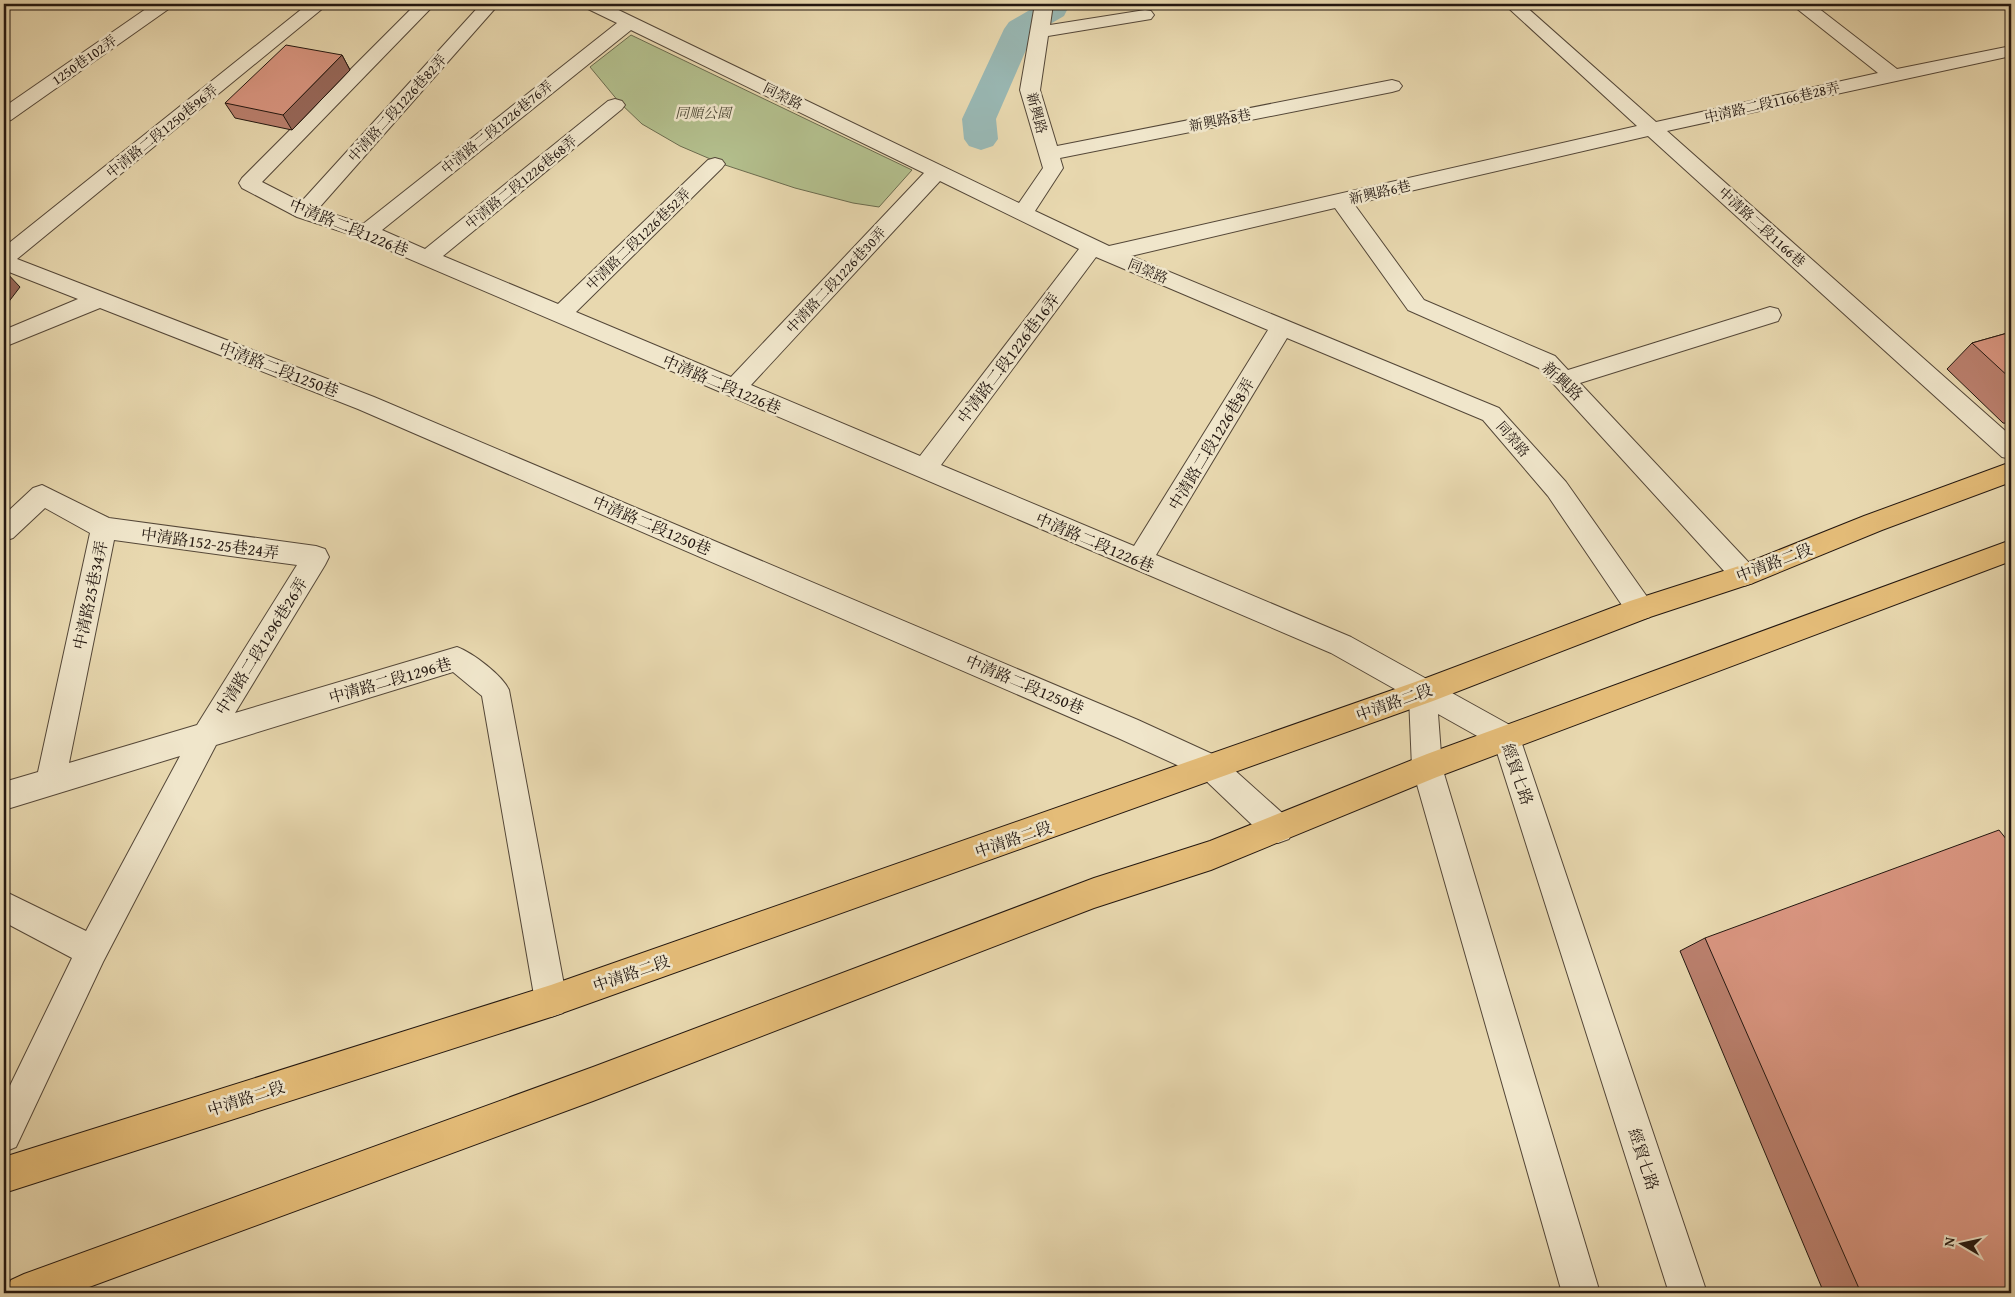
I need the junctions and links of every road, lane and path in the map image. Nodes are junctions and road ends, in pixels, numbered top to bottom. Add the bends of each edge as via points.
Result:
1 (164, 4) edge
2 (319, 4) edge
3 (426, 4) edge
4 (490, 4) edge
5 (1044, 4) edge
6 (1513, 4) edge
7 (1802, 4) edge
8 (600, 5) edge
9 (1145, 15) dead end
10 (629, 22) junction
11 (1039, 32) junction
12 (2011, 51) edge
13 (1892, 75) junction
14 (1392, 86) dead end
15 (616, 105) dead end
16 (4, 116) edge
17 (1653, 129) junction
18 (1049, 154) junction
19 (715, 164) dead end
20 (937, 172) junction
21 (1341, 201) junction
22 (304, 212) junction
23 (1023, 213) junction
24 (366, 232) junction
25 (1100, 251) junction
26 (427, 258) junction
27 (4, 260) edge
28 (100, 299) junction
29 (560, 315) junction
30 (1770, 315) dead end
31 (1282, 326) junction
32 (4, 339) edge
33 (1565, 379) junction
34 (734, 389) junction
35 (2011, 450) edge
36 (924, 469) junction
37 (2011, 472) edge
38 (104, 528) junction
39 (4, 531) edge
40 (2011, 550) edge
41 (316, 557) joint
42 (1139, 561) junction
43 (1744, 575) junction
44 (1640, 609) junction
45 (1423, 692) junction
46 (207, 734) junction
47 (1507, 738) junction
48 (1212, 767) junction
49 (1427, 767) junction
50 (51, 781) junction
51 (4, 796) edge
52 (1278, 829) junction
53 (4, 906) edge
54 (92, 951) junction
55 (550, 1001) junction
56 (4, 1135) edge
57 (4, 1175) edge
58 (24, 1293) edge
59 (1581, 1293) edge
60 (1688, 1293) edge

1 - 16 street, 1250巷102弄
2 - 27 street, 中清路二段1250巷96弄
3 - 22 street, 中清路二段1226巷 via 249,183
4 - 22 street, 中清路二段1226巷82弄
5 - 11 street, 新興路
6 - 17 street, 中清路二段1166巷
7 - 13 street
8 - 10 street, 同榮路
9 - 11 street
10 - 20 street, 同榮路
10 - 24 street, 中清路二段1226巷76弄
11 - 18 street, 新興路 via 1030,90
12 - 13 street, 中清路二段1166巷28弄
13 - 17 street, 中清路二段1166巷28弄
14 - 18 street, 新興路8巷
15 - 26 street, 中清路二段1226巷68弄
17 - 21 street, 新興路6巷
17 - 35 street, 中清路二段1166巷
18 - 23 street, 新興路 via 1052,168
19 - 29 street, 中清路二段1226巷52弄
20 - 23 street, 同榮路
20 - 34 street, 中清路二段1226巷30弄
21 - 25 street, 新興路6巷
21 - 33 street, 新興路 via 1416,305 1547,362
22 - 24 street, 中清路二段1226巷
23 - 25 street, 同榮路
24 - 26 street, 中清路二段1226巷
25 - 31 street, 同榮路
25 - 36 street, 中清路二段1226巷16弄
26 - 29 street, 中清路二段1226巷
27 - 28 street, 中清路二段1250巷
28 - 32 street
28 - 48 street, 中清路二段1250巷 via 366,403
29 - 34 street, 中清路二段1226巷
30 - 33 street
31 - 42 street, 中清路二段1226巷8弄
31 - 44 street, 同榮路 via 1491,414 1557,489
33 - 43 street, 新興路
34 - 36 street, 中清路二段1226巷
36 - 42 street, 中清路二段1226巷
37 - 43 main road, 中清路二段
38 - 39 street, 中清路25巷34弄 via 42,495
38 - 41 street, 中清路152-25巷24弄
38 - 50 street, 中清路25巷34弄
40 - 47 main road
41 - 46 street, 中清路二段1296巷26弄
42 - 45 street, 中清路二段1226巷 via 1341,645
43 - 44 main road, 中清路二段
44 - 45 main road, 中清路二段
45 - 47 street, 經貿七路
45 - 48 main road, 中清路二段
45 - 49 street
46 - 50 street, 中清路二段1296巷
46 - 54 street, 中清路二段1296巷26弄
46 - 55 street, 中清路二段1296巷 via 457,659 495,690
47 - 49 main road
47 - 60 street, 經貿七路
48 - 52 street, 中清路二段1250巷
48 - 55 main road, 中清路二段
49 - 52 main road
49 - 59 street
50 - 51 street, 中清路二段1296巷
52 - 58 main road via 1211,855 1094,892 602,1081
53 - 54 street
54 - 56 street, 中清路二段1296巷26弄
55 - 57 main road, 中清路二段

